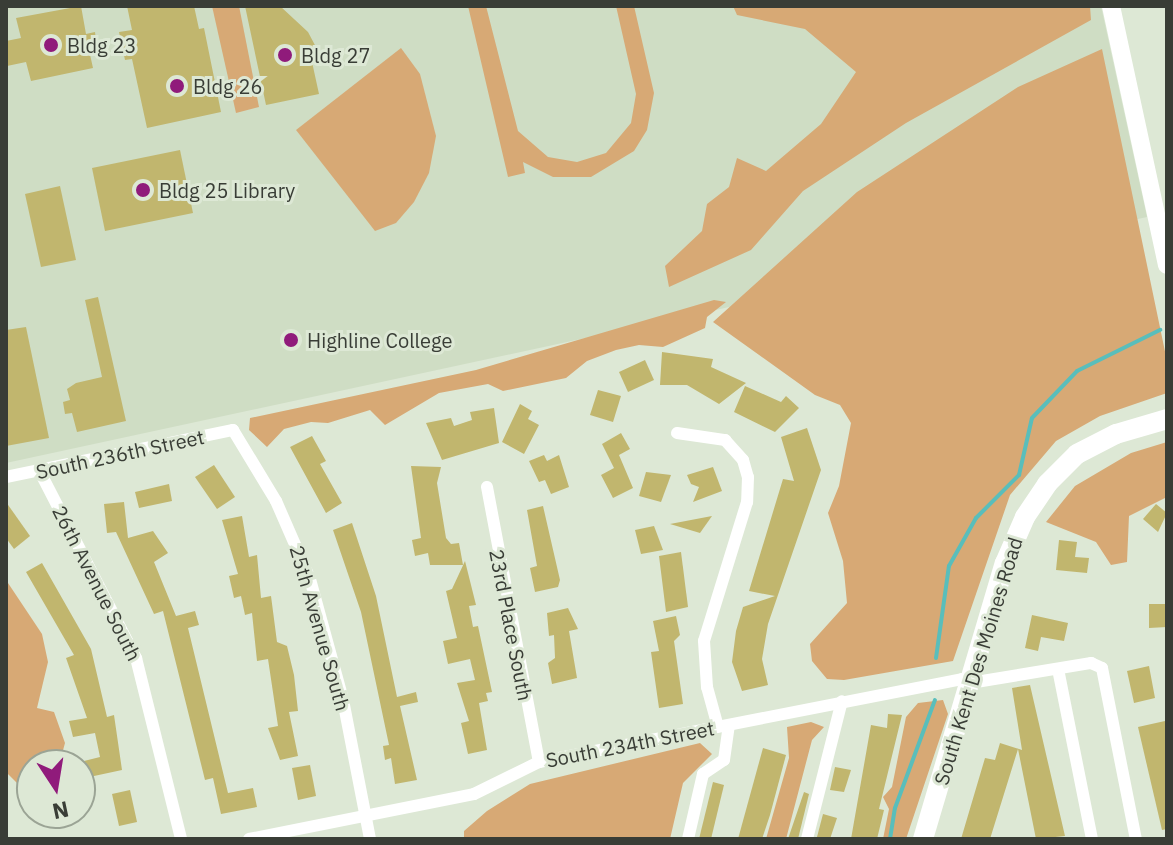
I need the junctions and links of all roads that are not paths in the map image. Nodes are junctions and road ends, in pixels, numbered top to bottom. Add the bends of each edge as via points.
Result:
1 (1111, 6) edge
2 (1167, 265) edge
3 (1167, 419) edge
4 (233, 430) joint
5 (677, 433) dead end
6 (39, 470) junction
7 (6, 477) edge
8 (487, 487) dead end
9 (1058, 669) junction
10 (970, 681) junction
11 (842, 701) junction
12 (724, 726) junction
13 (539, 762) junction
14 (366, 816) junction
15 (181, 839) edge
16 (249, 839) edge
17 (370, 839) edge
18 (688, 839) edge
19 (807, 839) edge
20 (923, 839) edge
21 (1092, 839) edge
22 (1136, 839) edge

1 - 2 street
3 - 10 main road, South Kent Des Moines Road via 1090,446 1042,491 1013,542
4 - 6 street, South 236th Street
4 - 14 street, 25th Avenue South via 276,501 310,579 343,700
5 - 12 street via 725,440 743,460 748,477 747,502 704,641 707,687
6 - 7 street, South 236th Street
6 - 15 street, 26th Avenue South via 136,658
8 - 13 street, 23rd Place South
9 - 10 street, South 234th Street
9 - 21 street
9 - 22 street, South 234th Street via 1099,664
10 - 11 street, South 234th Street
10 - 20 main road, South Kent Des Moines Road
11 - 12 street, South 234th Street
11 - 19 street
12 - 13 street, South 234th Street
12 - 18 street via 724,760 703,774
13 - 14 street, South 234th Street via 474,794
14 - 16 street, South 234th Street
14 - 17 street, 25th Avenue South

